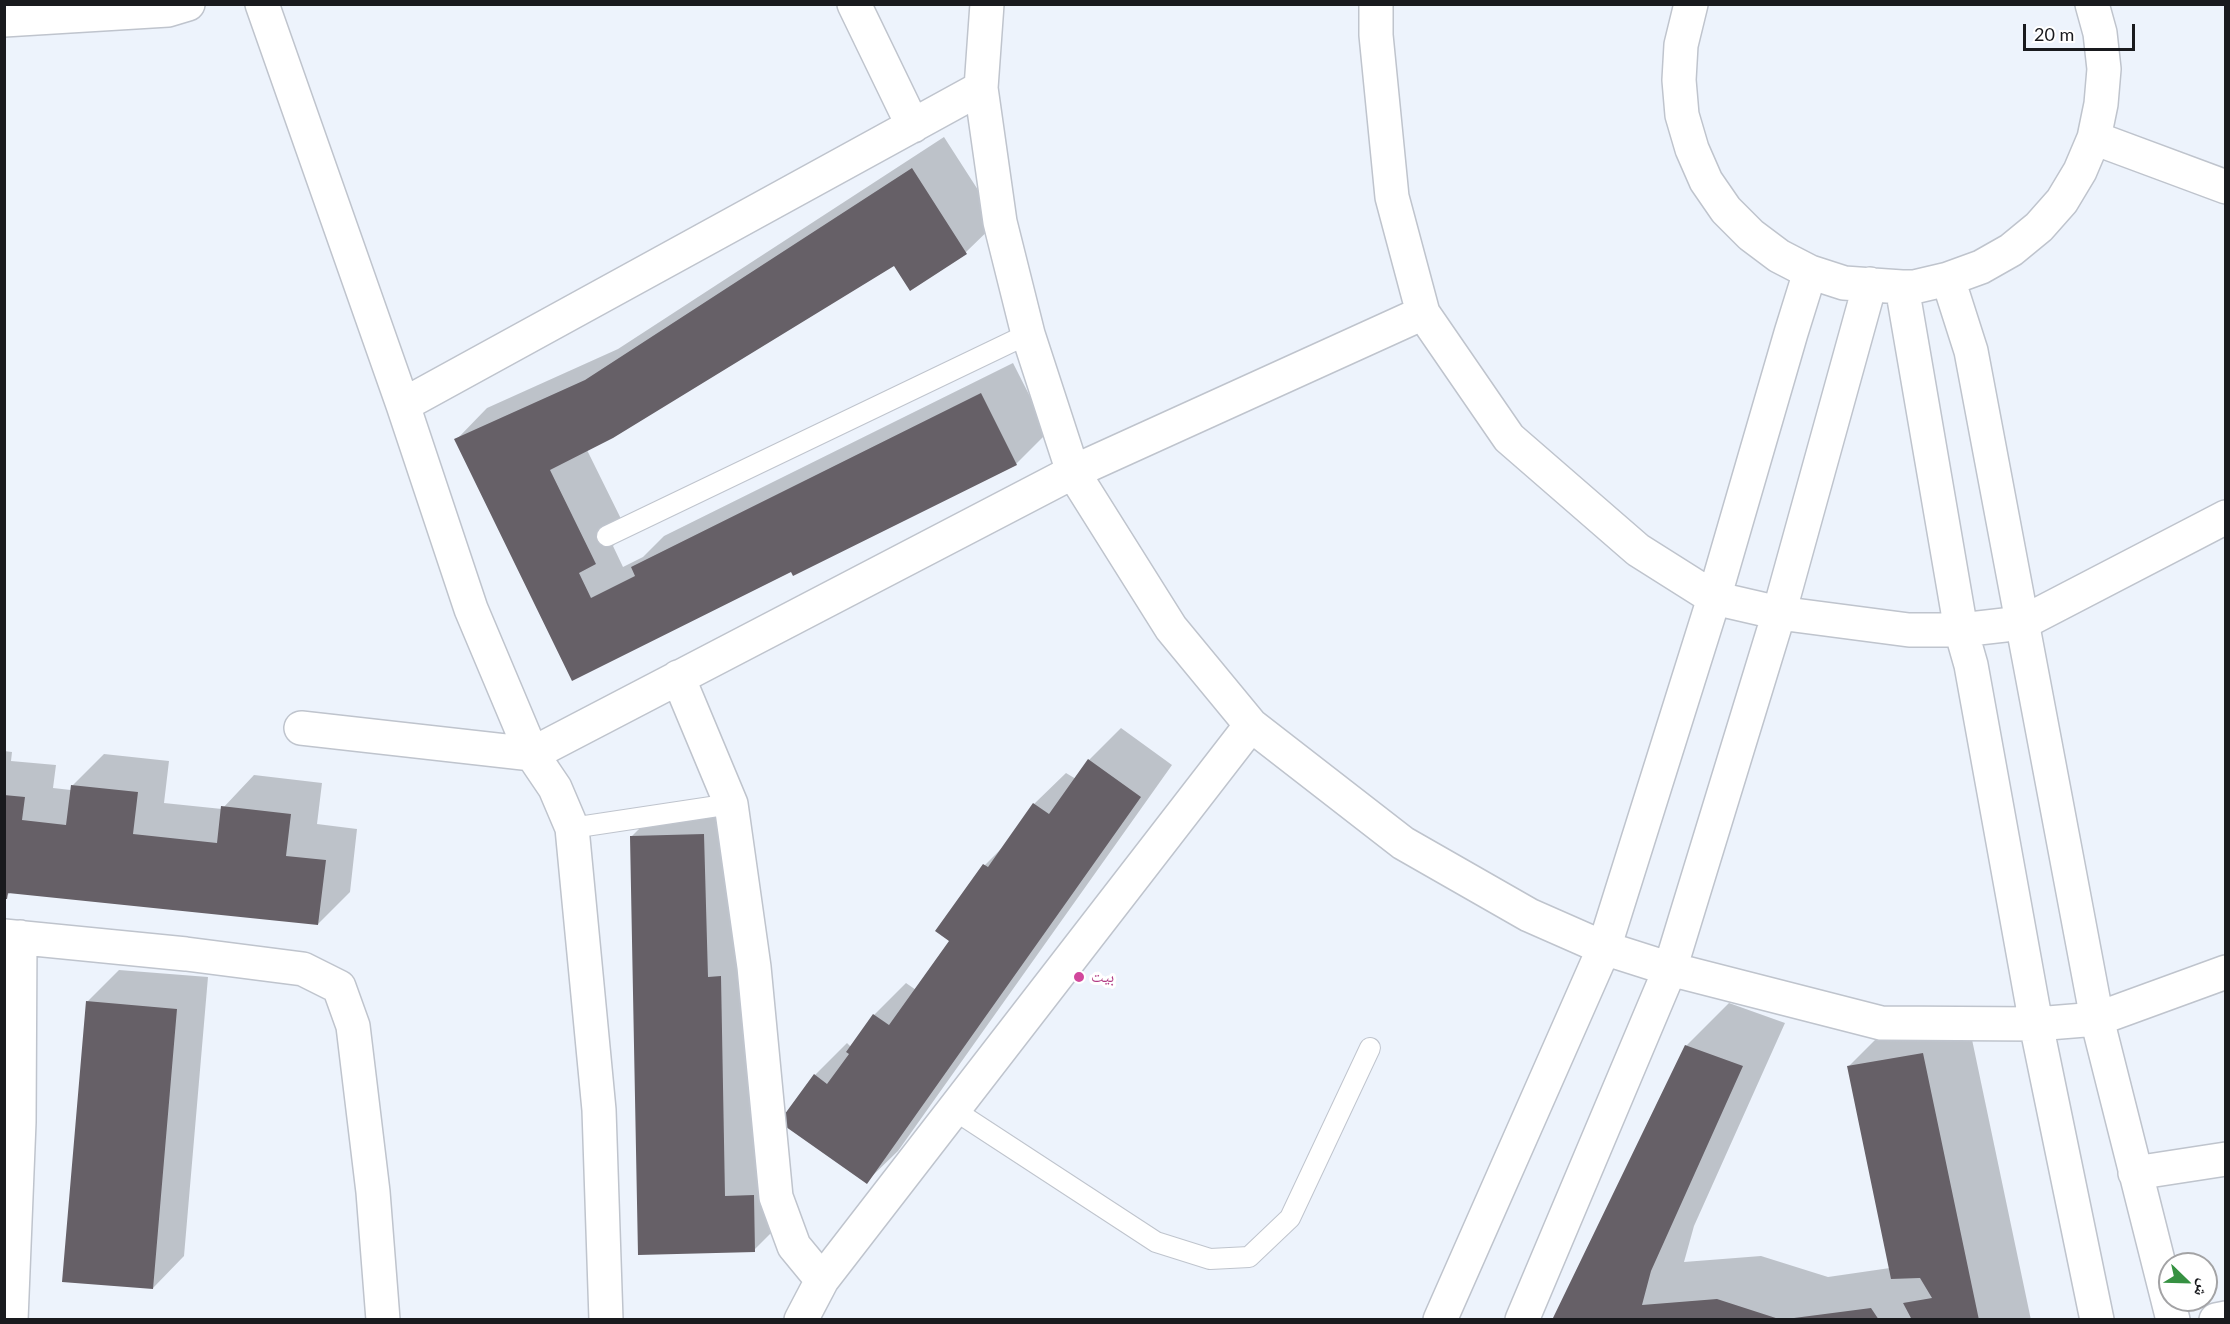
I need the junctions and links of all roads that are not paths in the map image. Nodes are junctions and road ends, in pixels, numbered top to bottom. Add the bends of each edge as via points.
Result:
1 (188, 4) edge
2 (262, 4) edge
3 (854, 4) edge
4 (987, 4) edge
5 (1376, 4) edge
6 (2092, 4) edge
7 (1685, 7) edge
8 (4, 20) edge
9 (981, 88) junction
10 (913, 126) junction
11 (2094, 138) junction
12 (2226, 187) edge
13 (1810, 272) junction
14 (1948, 279) junction
15 (1870, 284) junction
16 (1902, 287) junction
17 (1424, 313) junction
18 (1028, 334) junction
19 (403, 405) junction
20 (1073, 472) junction
21 (2226, 517) edge
22 (607, 536) dead end
23 (1714, 598) junction
24 (1779, 613) junction
25 (2022, 623) junction
26 (1960, 630) junction
27 (678, 677) junction
28 (1251, 725) junction
29 (300, 728) dead end
30 (532, 754) junction
31 (731, 804) junction
32 (572, 828) junction
33 (12, 937) edge
34 (1604, 948) junction
35 (1670, 969) junction
36 (2226, 972) edge
37 (2097, 1019) junction
38 (2036, 1024) junction
39 (1370, 1048) dead end
40 (954, 1110) junction
41 (12, 1122) edge
42 (2226, 1159) edge
43 (2135, 1173) junction
44 (822, 1280) junction
45 (2226, 1318) edge
46 (11, 1320) edge
47 (383, 1320) edge
48 (606, 1320) edge
49 (801, 1320) edge
50 (1440, 1320) edge
51 (1522, 1320) edge
52 (2097, 1320) edge
53 (2173, 1320) edge
54 (2216, 1320) edge

1 - 8 street via 168,10
2 - 19 street
3 - 10 street
4 - 9 street
5 - 17 street via 1392,198
6 - 11 street via 2104,69
7 - 13 street via 1679,80 1682,115 1706,181 1726,210 1751,235
9 - 10 street
9 - 18 street via 1000,222
10 - 19 street
11 - 12 street
11 - 14 street via 2062,201 2039,227 2011,250
13 - 15 street via 1844,283
13 - 23 street
14 - 16 street
14 - 25 street via 1971,351
15 - 16 street
15 - 24 street
16 - 26 street
17 - 20 street
17 - 23 street via 1509,438 1638,550
18 - 20 street
18 - 22 lane
19 - 30 street via 471,609
20 - 27 street
20 - 28 street via 1171,628
21 - 25 street
23 - 24 street
23 - 34 street
24 - 26 street via 1909,630
24 - 35 street
25 - 26 street
25 - 37 street
26 - 38 street via 1971,665
27 - 30 street
27 - 31 street
28 - 34 street via 1403,843 1529,915
28 - 40 street
29 - 30 street
30 - 32 street via 555,788
31 - 32 lane
31 - 44 street via 754,967 776,1197 794,1246
32 - 48 street via 599,1110
33 - 41 street
33 - 47 street via 303,969 339,987 353,1026 373,1192
34 - 35 street
34 - 50 street
35 - 38 street via 1881,1023
35 - 51 street
36 - 37 street
37 - 38 street
37 - 43 street
38 - 52 street
39 - 40 lane via 1290,1218 1249,1257 1210,1259 1156,1242
40 - 44 street
41 - 46 street
42 - 43 street
43 - 53 street
44 - 49 street
45 - 54 street

